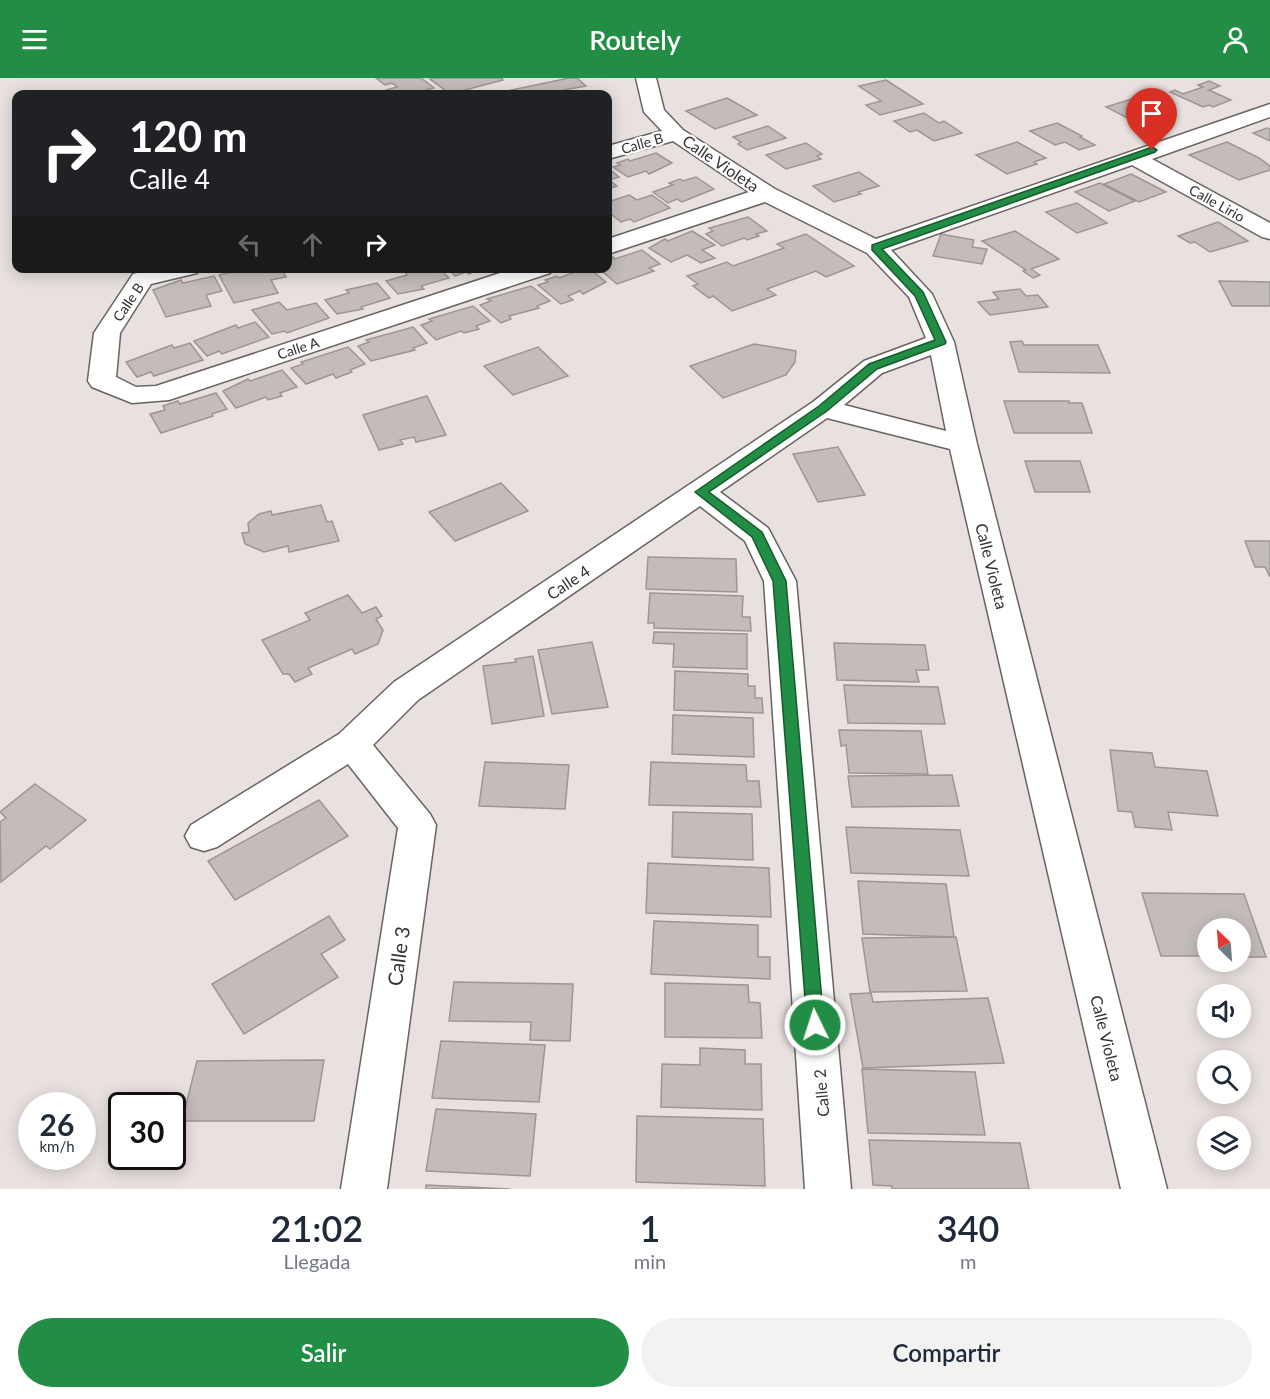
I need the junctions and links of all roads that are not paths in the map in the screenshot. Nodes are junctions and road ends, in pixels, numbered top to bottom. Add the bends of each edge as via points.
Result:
1 (646, 78) edge
2 (1270, 110) edge
3 (676, 134) junction
4 (612, 152) edge
5 (1133, 157) junction
6 (767, 194) junction
7 (1270, 232) edge
8 (612, 245) edge
9 (875, 248) junction
10 (167, 273) edge
11 (526, 273) edge
12 (107, 333) joint
13 (941, 342) junction
14 (823, 408) junction
15 (963, 444) junction
16 (701, 492) junction
17 (352, 744) junction
18 (204, 836) dead end
19 (364, 1189) edge
20 (828, 1189) edge
21 (1144, 1189) edge

1 - 3 street, Calle Violeta via 654,112
2 - 5 street
3 - 4 street, Calle B
3 - 6 street, Calle Violeta
5 - 7 street, Calle Lirio
5 - 9 street
6 - 8 street
6 - 9 street, Calle Violeta
9 - 13 street, Calle Violeta via 920,294
10 - 12 street, Calle B via 142,279
11 - 12 street, Calle A via 159,394 132,396 102,381
13 - 14 street, Calle 4 via 873,367
13 - 15 street, Calle Violeta
14 - 15 street
14 - 16 street, Calle 4
15 - 21 street, Calle Violeta
16 - 17 street, Calle 4 via 406,691
16 - 20 street, Calle 2 via 757,535 780,581
17 - 18 street, Calle 4
17 - 19 street, Calle 3 via 417,825

